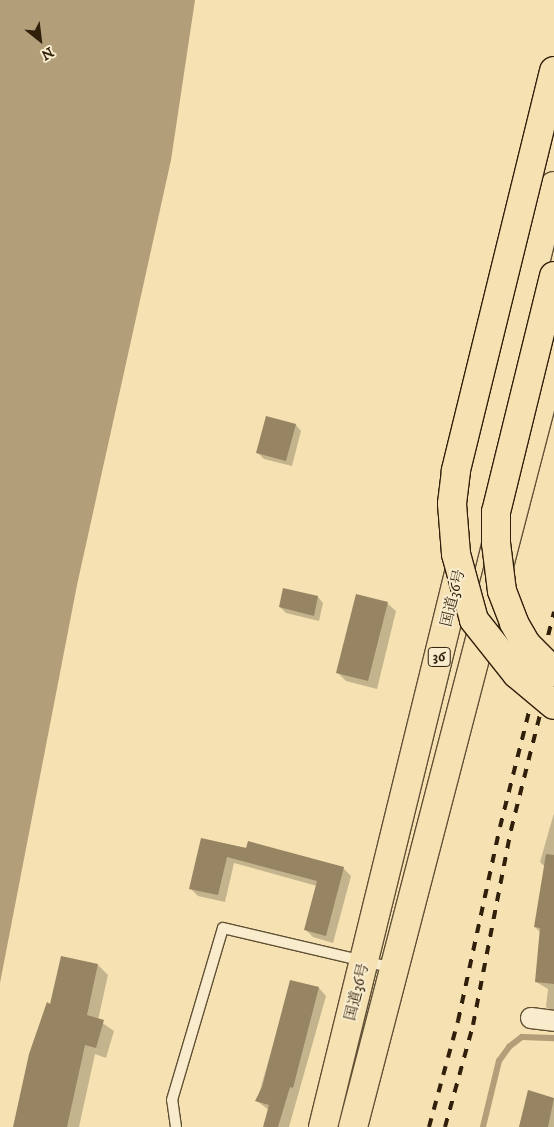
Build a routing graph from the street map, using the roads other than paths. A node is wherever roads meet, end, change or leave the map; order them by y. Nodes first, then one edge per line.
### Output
1 (554, 72) edge
2 (554, 186) edge
3 (554, 276) edge
4 (554, 355) edge
5 (554, 672) edge
6 (554, 705) edge
7 (364, 962) junction
8 (394, 969) junction
9 (531, 1018) dead end
10 (554, 1020) edge
11 (176, 1127) edge
12 (323, 1127) edge
13 (353, 1127) edge

1 - 6 highway, bridge
2 - 7 highway, 国道36号 / 36
3 - 5 highway, bridge
4 - 8 highway, 国道36号 / 36
7 - 8 lane
7 - 11 lane
7 - 12 highway, 国道36号 / 36
8 - 13 highway, 国道36号 / 36
9 - 10 street

